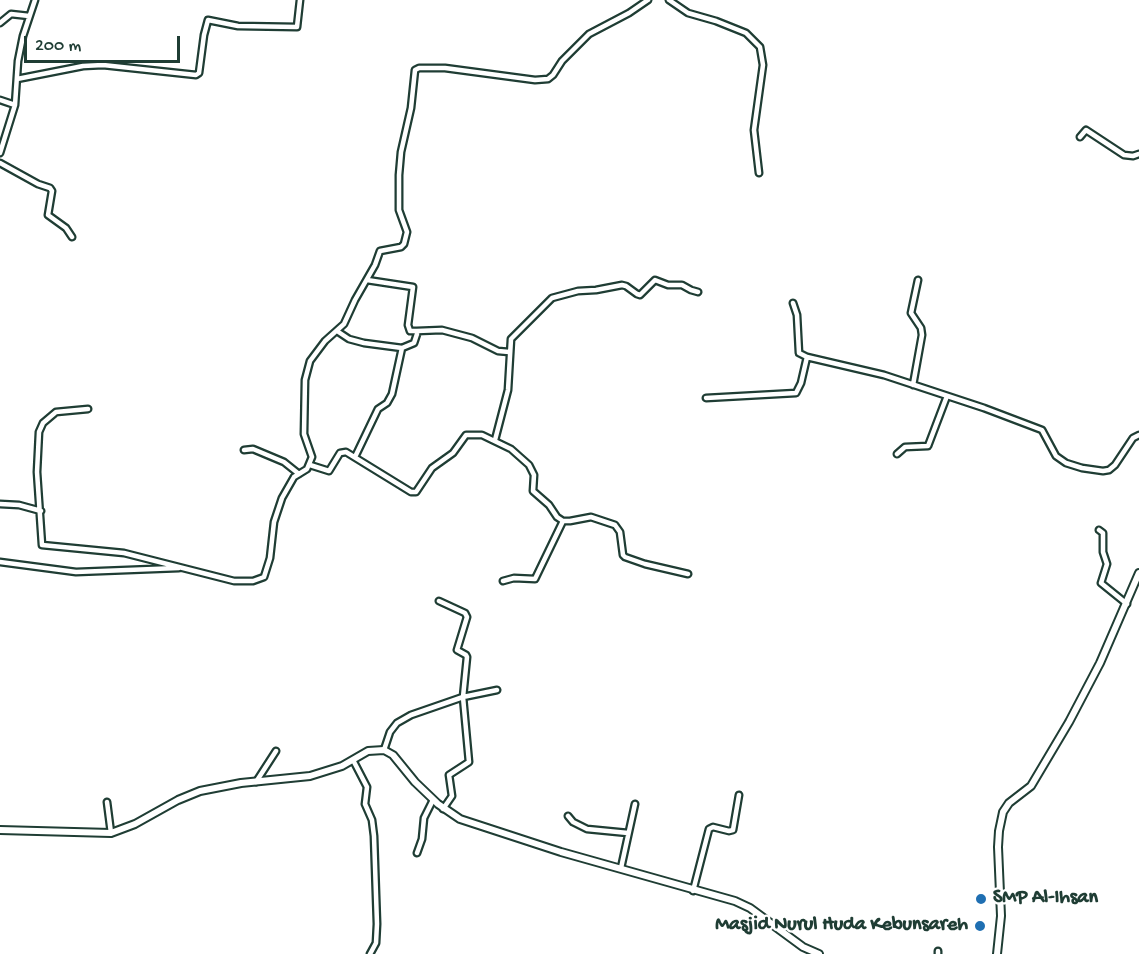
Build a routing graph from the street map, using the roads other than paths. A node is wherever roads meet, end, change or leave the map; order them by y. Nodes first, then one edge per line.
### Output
1 (36, 0) edge
2 (300, 0) edge
3 (648, 0) edge
4 (669, 0) edge
5 (29, 16) junction
6 (0, 23) edge
7 (17, 79) junction
8 (0, 100) edge
9 (15, 105) junction
10 (1080, 137) dead end
11 (0, 153) edge
12 (1139, 154) edge
13 (0, 162) edge
14 (759, 173) dead end
15 (72, 237) dead end
16 (367, 280) junction
17 (918, 280) dead end
18 (699, 292) dead end
19 (793, 303) dead end
20 (338, 331) junction
21 (417, 331) junction
22 (402, 348) junction
23 (509, 352) junction
24 (807, 357) junction
25 (913, 385) junction
26 (947, 396) junction
27 (706, 398) dead end
28 (88, 409) dead end
29 (1139, 435) edge
30 (495, 440) junction
31 (244, 450) dead end
32 (897, 454) dead end
33 (355, 457) junction
34 (310, 465) junction
35 (299, 474) junction
36 (0, 504) edge
37 (41, 511) junction
38 (563, 521) junction
39 (1099, 530) dead end
40 (0, 562) edge
41 (185, 567) junction
42 (1139, 573) edge
43 (688, 574) dead end
44 (503, 581) dead end
45 (439, 601) dead end
46 (1127, 603) junction
47 (497, 690) dead end
48 (463, 697) junction
49 (384, 750) junction
50 (276, 751) dead end
51 (353, 760) junction
52 (256, 782) junction
53 (739, 795) dead end
54 (433, 800) junction
55 (108, 802) dead end
56 (635, 804) dead end
57 (443, 809) junction
58 (568, 816) dead end
59 (0, 830) edge
60 (111, 833) junction
61 (628, 833) junction
62 (417, 853) dead end
63 (621, 868) junction
64 (693, 891) junction
65 (370, 954) edge
66 (819, 954) edge
67 (997, 954) edge

1 - 5 street
2 - 7 street
3 - 16 street
4 - 14 street
5 - 6 street
5 - 7 street
7 - 9 street
8 - 9 street
9 - 11 street
10 - 12 street
13 - 15 street
16 - 20 street
16 - 21 street
17 - 25 street
18 - 23 street
19 - 24 street
20 - 22 street
20 - 34 street
21 - 22 street
21 - 23 street
22 - 33 street
23 - 30 street
24 - 25 street
24 - 27 street
25 - 26 street
26 - 29 street
26 - 32 street
28 - 37 street
30 - 33 street
30 - 38 street
31 - 35 street
33 - 34 street
34 - 35 street
35 - 41 street
36 - 37 street
37 - 41 street
38 - 43 street
38 - 44 street
39 - 46 street
40 - 41 street
42 - 46 street
45 - 48 street
46 - 67 street
47 - 48 street
48 - 49 street
48 - 57 street
49 - 51 street
49 - 54 street
50 - 52 street
51 - 52 street
51 - 65 street
52 - 60 street
53 - 64 street
54 - 57 street
54 - 62 street
55 - 60 street
56 - 61 street
57 - 63 street
58 - 61 street
59 - 60 street
61 - 63 street
63 - 64 street
64 - 66 street

